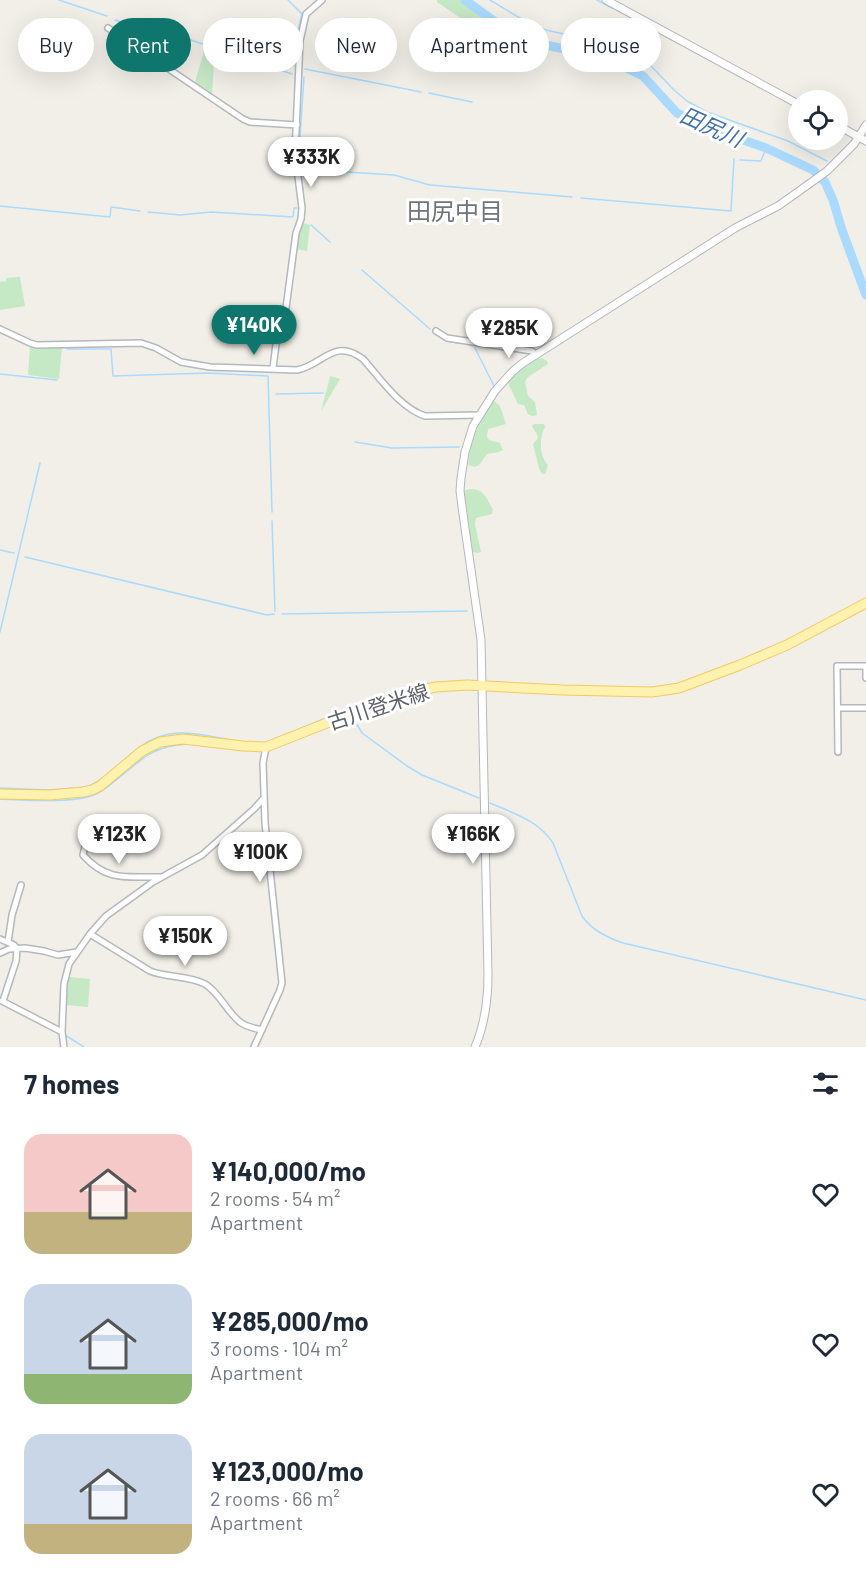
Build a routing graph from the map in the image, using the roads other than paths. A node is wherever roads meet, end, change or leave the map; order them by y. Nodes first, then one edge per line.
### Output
1 (322, 0) edge
2 (606, 0) edge
3 (173, 72) edge
4 (788, 99) edge
5 (297, 125) junction
6 (866, 125) edge
7 (848, 131) edge
8 (858, 137) junction
9 (866, 141) edge
10 (0, 329) edge
11 (436, 331) dead end
12 (536, 355) junction
13 (273, 368) junction
14 (480, 415) junction
15 (866, 603) edge
16 (866, 666) edge
17 (866, 678) edge
18 (482, 685) junction
19 (838, 708) junction
20 (866, 708) edge
21 (266, 747) junction
22 (838, 752) dead end
23 (0, 794) edge
24 (264, 798) junction
25 (88, 834) dead end
26 (162, 877) junction
27 (21, 885) dead end
28 (90, 934) junction
29 (0, 939) edge
30 (8, 942) junction
31 (17, 949) junction
32 (77, 952) junction
33 (0, 953) edge
34 (2, 1001) edge
35 (262, 1030) junction
36 (62, 1034) junction
37 (64, 1047) edge
38 (255, 1047) edge
39 (475, 1047) edge

1 - 5 street
2 - 4 street
3 - 5 street
5 - 13 street
6 - 8 street
7 - 8 street
8 - 9 street
8 - 12 street
10 - 13 street
11 - 12 street
12 - 14 street
13 - 14 street
14 - 18 street
15 - 18 main road, 古川登米線
16 - 17 street
16 - 19 street
18 - 21 main road, 古川登米線
18 - 39 street
19 - 20 street
19 - 22 street
21 - 23 main road, 古川登米線
21 - 24 street
24 - 26 street
24 - 35 street
25 - 26 street
26 - 28 street
27 - 30 street
28 - 32 street
28 - 35 street
29 - 30 street
30 - 31 street
31 - 32 street
31 - 33 street
31 - 34 street
32 - 36 street
34 - 36 street
35 - 38 street
36 - 37 street

